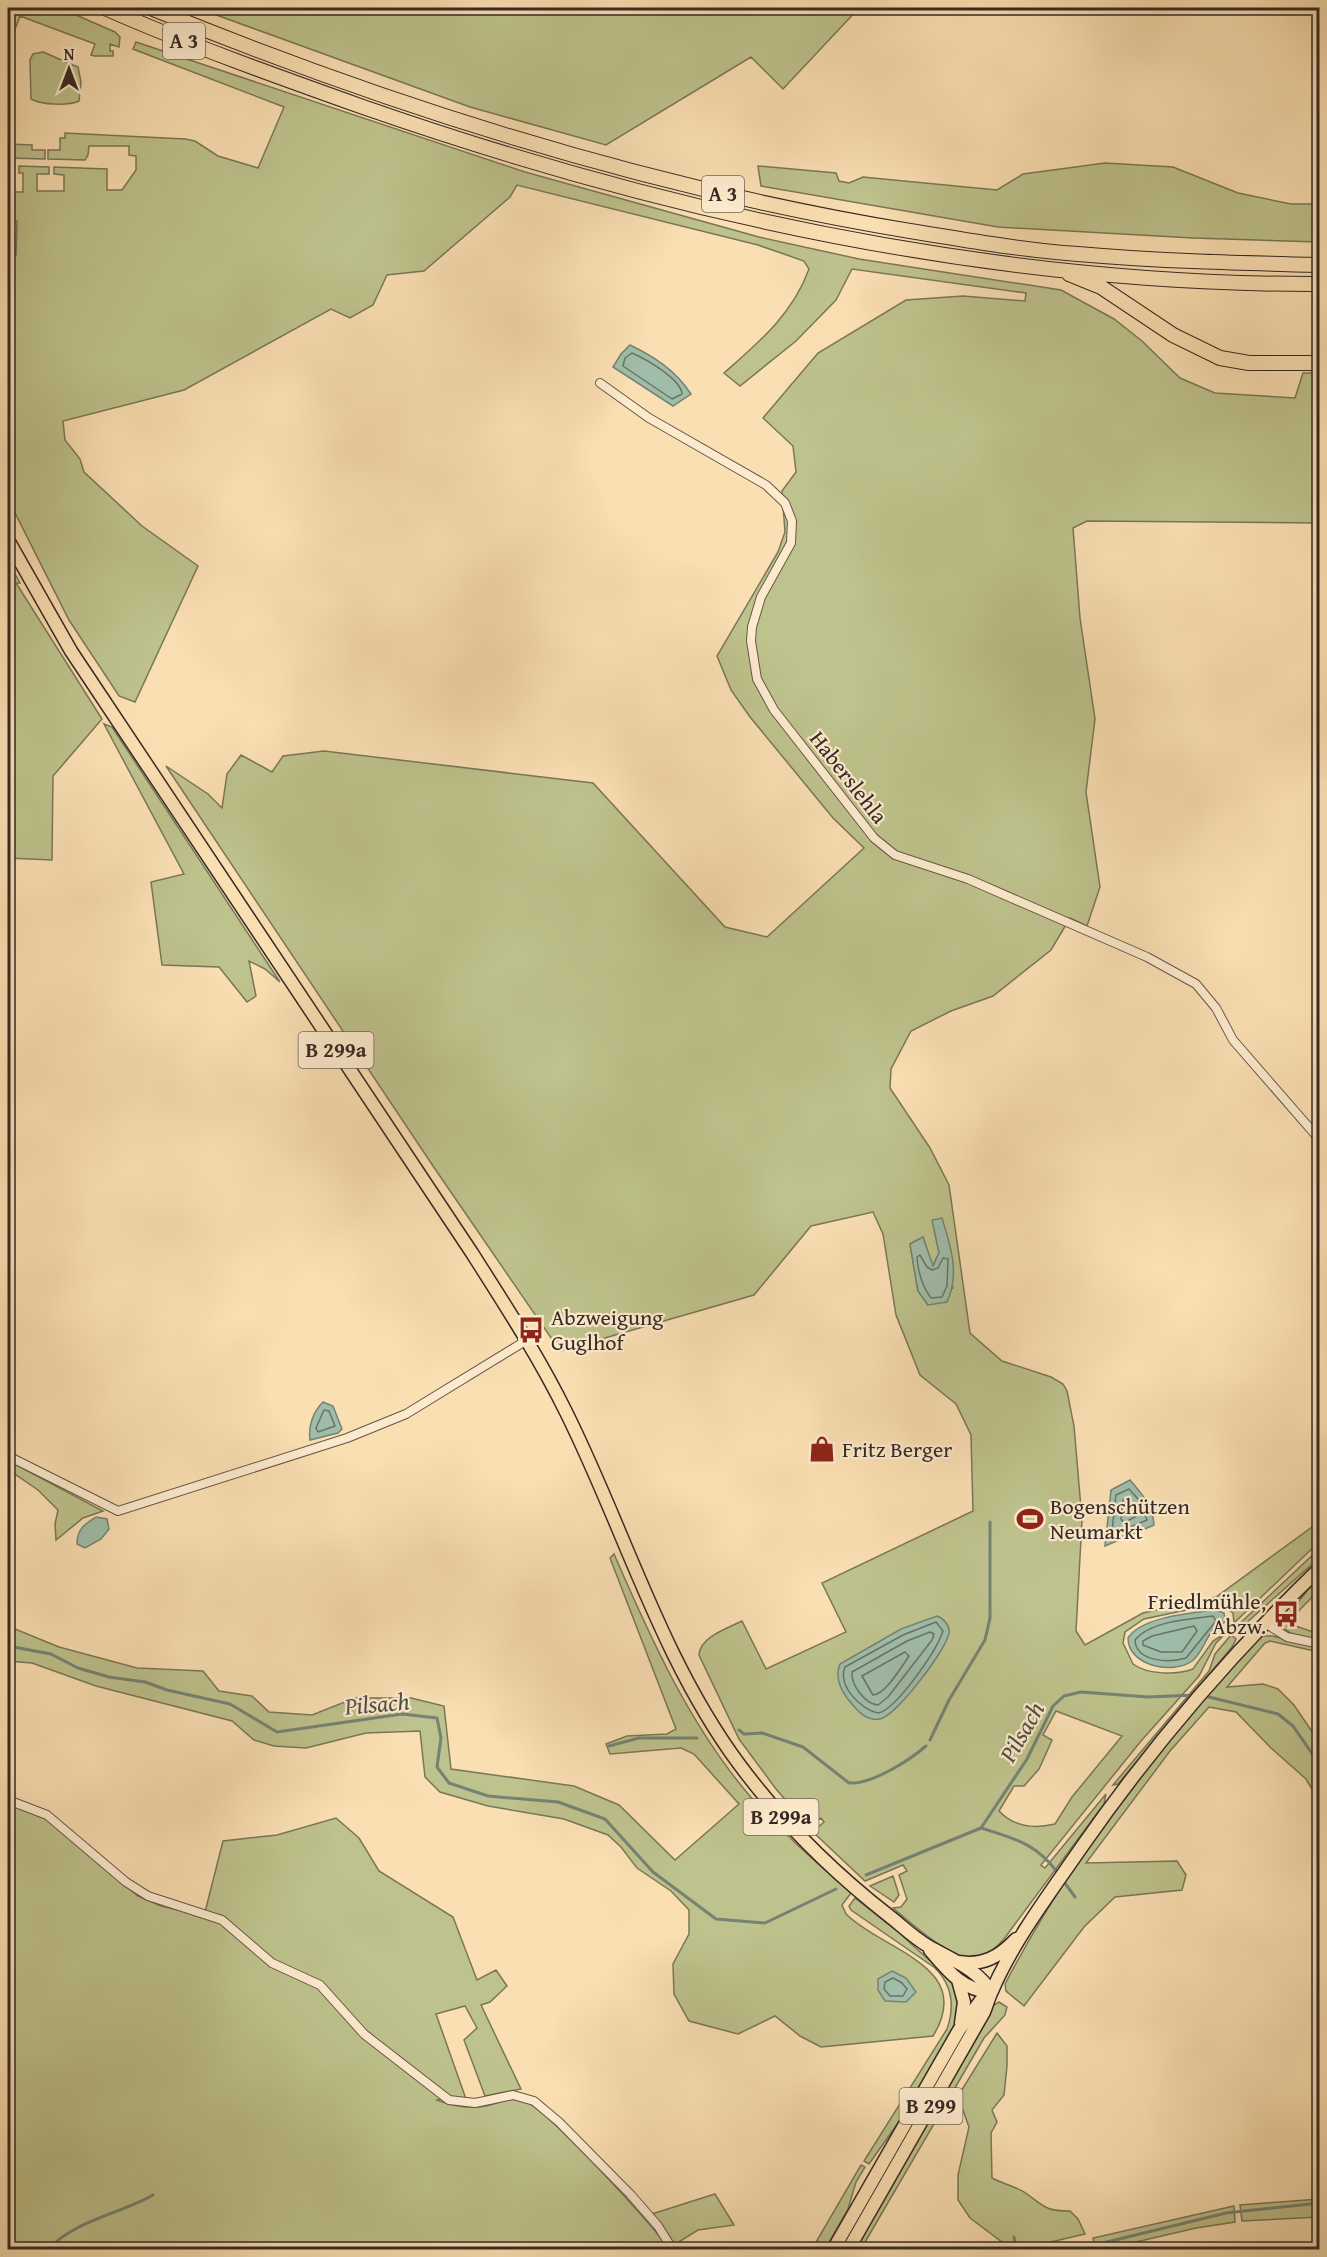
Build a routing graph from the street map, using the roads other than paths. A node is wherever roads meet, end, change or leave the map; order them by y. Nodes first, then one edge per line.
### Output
1 (105, 8) edge
2 (151, 8) edge
3 (1320, 265) edge
4 (1056, 269) junction
5 (1320, 284) edge
6 (1320, 363) edge
7 (600, 382) dead end
8 (8, 540) edge
9 (1320, 1140) edge
10 (527, 1340) junction
11 (8, 1456) edge
12 (1320, 1568) edge
13 (1265, 1623) junction
14 (1320, 1644) edge
15 (8, 1800) edge
16 (1029, 1925) junction
17 (926, 1945) junction
18 (958, 1962) junction
19 (958, 1980) junction
20 (991, 1992) junction
21 (959, 2030) junction
22 (673, 2249) edge
23 (833, 2250) edge
24 (849, 2250) edge

1 - 4 highway, A 3
2 - 3 highway, A 3
4 - 5 highway, A 3
4 - 6 highway
7 - 9 street, Haberslehla
8 - 10 main road, B 299a
10 - 11 street
10 - 17 main road, B 299a
12 - 13 main road, B 299
13 - 14 street
13 - 16 main road, B 299
15 - 22 street
16 - 18 main road
16 - 20 main road, B 299
17 - 18 main road, B 299a
17 - 19 main road, B 299a
18 - 20 main road, B 299a
19 - 20 main road, B 299a
19 - 21 main road
20 - 21 main road, B 299
20 - 24 main road, B 299
21 - 23 main road, B 299

